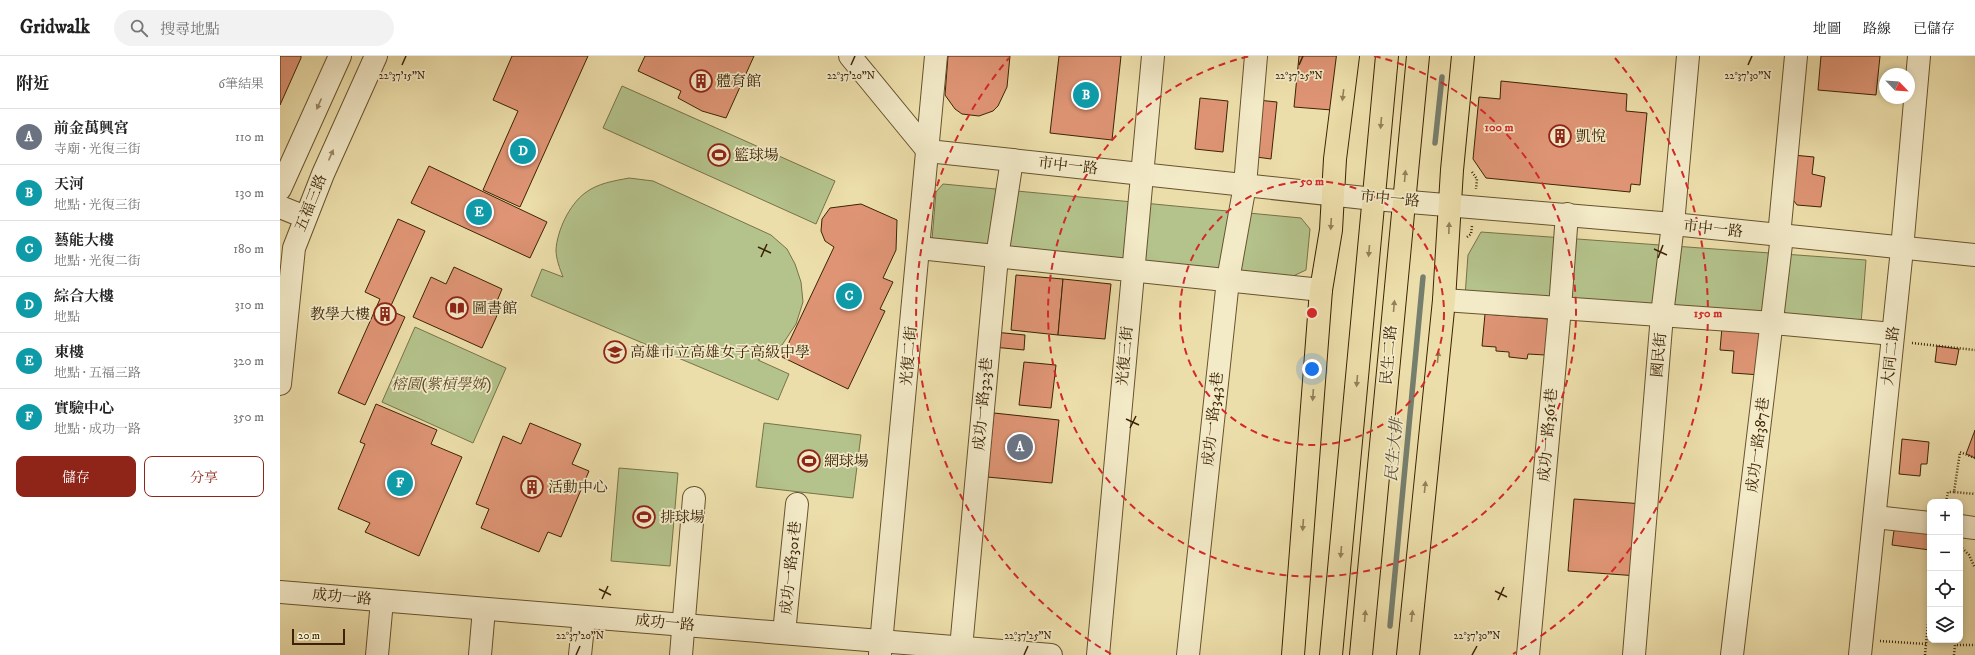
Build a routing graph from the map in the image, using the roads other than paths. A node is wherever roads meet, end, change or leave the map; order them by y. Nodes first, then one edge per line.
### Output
1 (376, 56) edge
2 (850, 56) edge
3 (936, 56) edge
4 (1153, 56) edge
5 (1256, 56) edge
6 (1348, 56) edge
7 (1387, 56) edge
8 (1418, 56) edge
9 (1460, 56) edge
10 (1688, 56) edge
11 (1796, 56) edge
12 (1919, 56) edge
13 (333, 62) edge
14 (928, 151) junction
15 (1012, 160) junction
16 (1142, 174) junction
17 (1245, 185) junction
18 (280, 189) edge
19 (1332, 194) junction
20 (1374, 199) junction
21 (1403, 200) junction
22 (1450, 205) junction
23 (280, 207) edge
24 (1567, 214) junction
25 (305, 217) junction
26 (1673, 224) junction
27 (1781, 236) junction
28 (287, 246) edge
29 (919, 248) junction
30 (1902, 249) junction
31 (1975, 255) edge
32 (997, 257) junction
33 (1133, 270) junction
34 (1228, 280) junction
35 (1321, 290) junction
36 (1444, 300) junction
37 (1560, 308) junction
38 (1662, 315) junction
39 (1773, 323) junction
40 (1893, 338) junction
41 (280, 384) edge
42 (694, 498) dead end
43 (797, 504) dead end
44 (1875, 518) junction
45 (1927, 523) edge
46 (1963, 526) edge
47 (1975, 528) edge
48 (280, 592) edge
49 (382, 600) junction
50 (484, 609) junction
51 (584, 617) junction
52 (685, 625) junction
53 (784, 633) junction
54 (1861, 647) edge
55 (881, 648) edge
56 (951, 650) edge
57 (1003, 653) edge
58 (377, 655) edge
59 (480, 655) edge
60 (580, 655) edge
61 (681, 655) edge
62 (1051, 655) edge
63 (1098, 655) edge
64 (1188, 655) edge
65 (1293, 655) edge
66 (1331, 655) edge
67 (1361, 655) edge
68 (1408, 655) edge
69 (1528, 655) edge
70 (1634, 655) edge
71 (1732, 655) edge

25 -> 1 street, 五福三路
2 - 14 street
3 - 14 street, 光復二街
4 - 16 street, 光復三街
5 - 17 street, 成功一路343巷
6 -> 19 main road
7 -> 20 main road, 民生二路
21 -> 8 main road, 民生二路
9 - 22 main road
10 - 26 street, 國民街
11 - 27 street, 成功一路387巷
12 - 30 street, 大同二路
13 -> 18 street
14 - 15 street, 市中一路
14 - 29 street, 光復二街
15 - 16 street, 市中一路
15 - 32 street, 成功一路323巷
16 - 17 street, 市中一路
16 - 33 street, 光復三街
17 - 19 street, 市中一路
17 - 34 street, 成功一路343巷
19 - 20 street, 市中一路
19 -> 35 main road
20 - 21 street, 市中一路
20 -> 66 main road, 民生二路
21 - 22 street, 市中一路
67 -> 21 main road, 民生二路
22 - 24 street, 市中一路
36 -> 22 main road
23 - 25 street
24 - 26 street, 市中一路
24 - 37 street, 成功一路361巷
25 - 28 street, 五福三路
26 - 27 street, 市中一路
26 - 38 street, 國民街
27 - 30 street, 市中一路
27 - 39 street, 成功一路387巷
28 - 41 street, 五福三路
29 - 32 street
29 - 55 street, 光復二街
30 - 31 street, 市中一路
30 - 40 street, 大同二路
32 - 33 street
32 - 56 street, 成功一路323巷
33 - 34 street
33 - 63 street, 光復三街
34 - 35 street
34 - 64 street, 成功一路343巷
35 -> 65 main road
36 - 37 street
68 -> 36 main road
37 - 38 street
37 - 69 street, 成功一路361巷
38 - 39 street
38 - 70 street, 國民街
39 - 40 street
39 - 71 street, 成功一路387巷
40 - 44 street, 大同二路
42 - 52 street
43 - 53 street, 成功一路301巷
44 - 45 street
44 - 54 street, 大同二路
46 - 47 street
48 - 49 street, 成功一路
49 - 50 street, 成功一路
49 - 58 street
50 - 51 street, 成功一路
50 - 59 street
51 - 52 street, 成功一路
51 - 60 street
52 - 53 street, 成功一路
52 - 61 street
53 - 55 street, 成功一路
55 - 56 street, 成功一路
56 - 57 street, 成功一路
57 - 62 street, 成功一路

